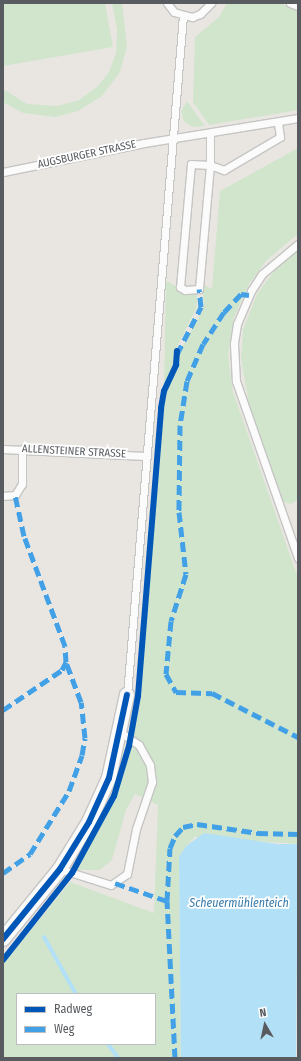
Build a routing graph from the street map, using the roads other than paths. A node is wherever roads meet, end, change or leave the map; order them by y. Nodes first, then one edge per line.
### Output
1 (167, 3) edge
2 (211, 3) edge
3 (290, 3) edge
4 (298, 6) edge
5 (183, 16) junction
6 (298, 118) edge
7 (278, 122) junction
8 (210, 133) junction
9 (172, 140) junction
10 (210, 165) junction
11 (3, 172) edge
12 (298, 244) edge
13 (3, 449) edge
14 (22, 449) junction
15 (145, 456) junction
16 (3, 496) edge
17 (298, 558) edge
18 (127, 695) joint
19 (120, 733) junction
20 (60, 869) junction
21 (3, 939) edge

1 - 5 lane
2 - 5 lane
3 - 4 lane
5 - 9 lane
6 - 7 lane, AUGSBURGER STRASSE
7 - 8 lane, AUGSBURGER STRASSE
7 - 10 lane
8 - 9 lane, AUGSBURGER STRASSE
8 - 10 lane
9 - 11 lane, AUGSBURGER STRASSE
9 - 15 lane
10 - 10 lane
12 - 17 lane
13 - 14 lane, ALLENSTEINER STRASSE
14 - 15 lane, ALLENSTEINER STRASSE
14 - 16 lane
15 - 18 lane
18 - 19 street
19 - 20 street
19 - 20 lane
20 - 21 street

